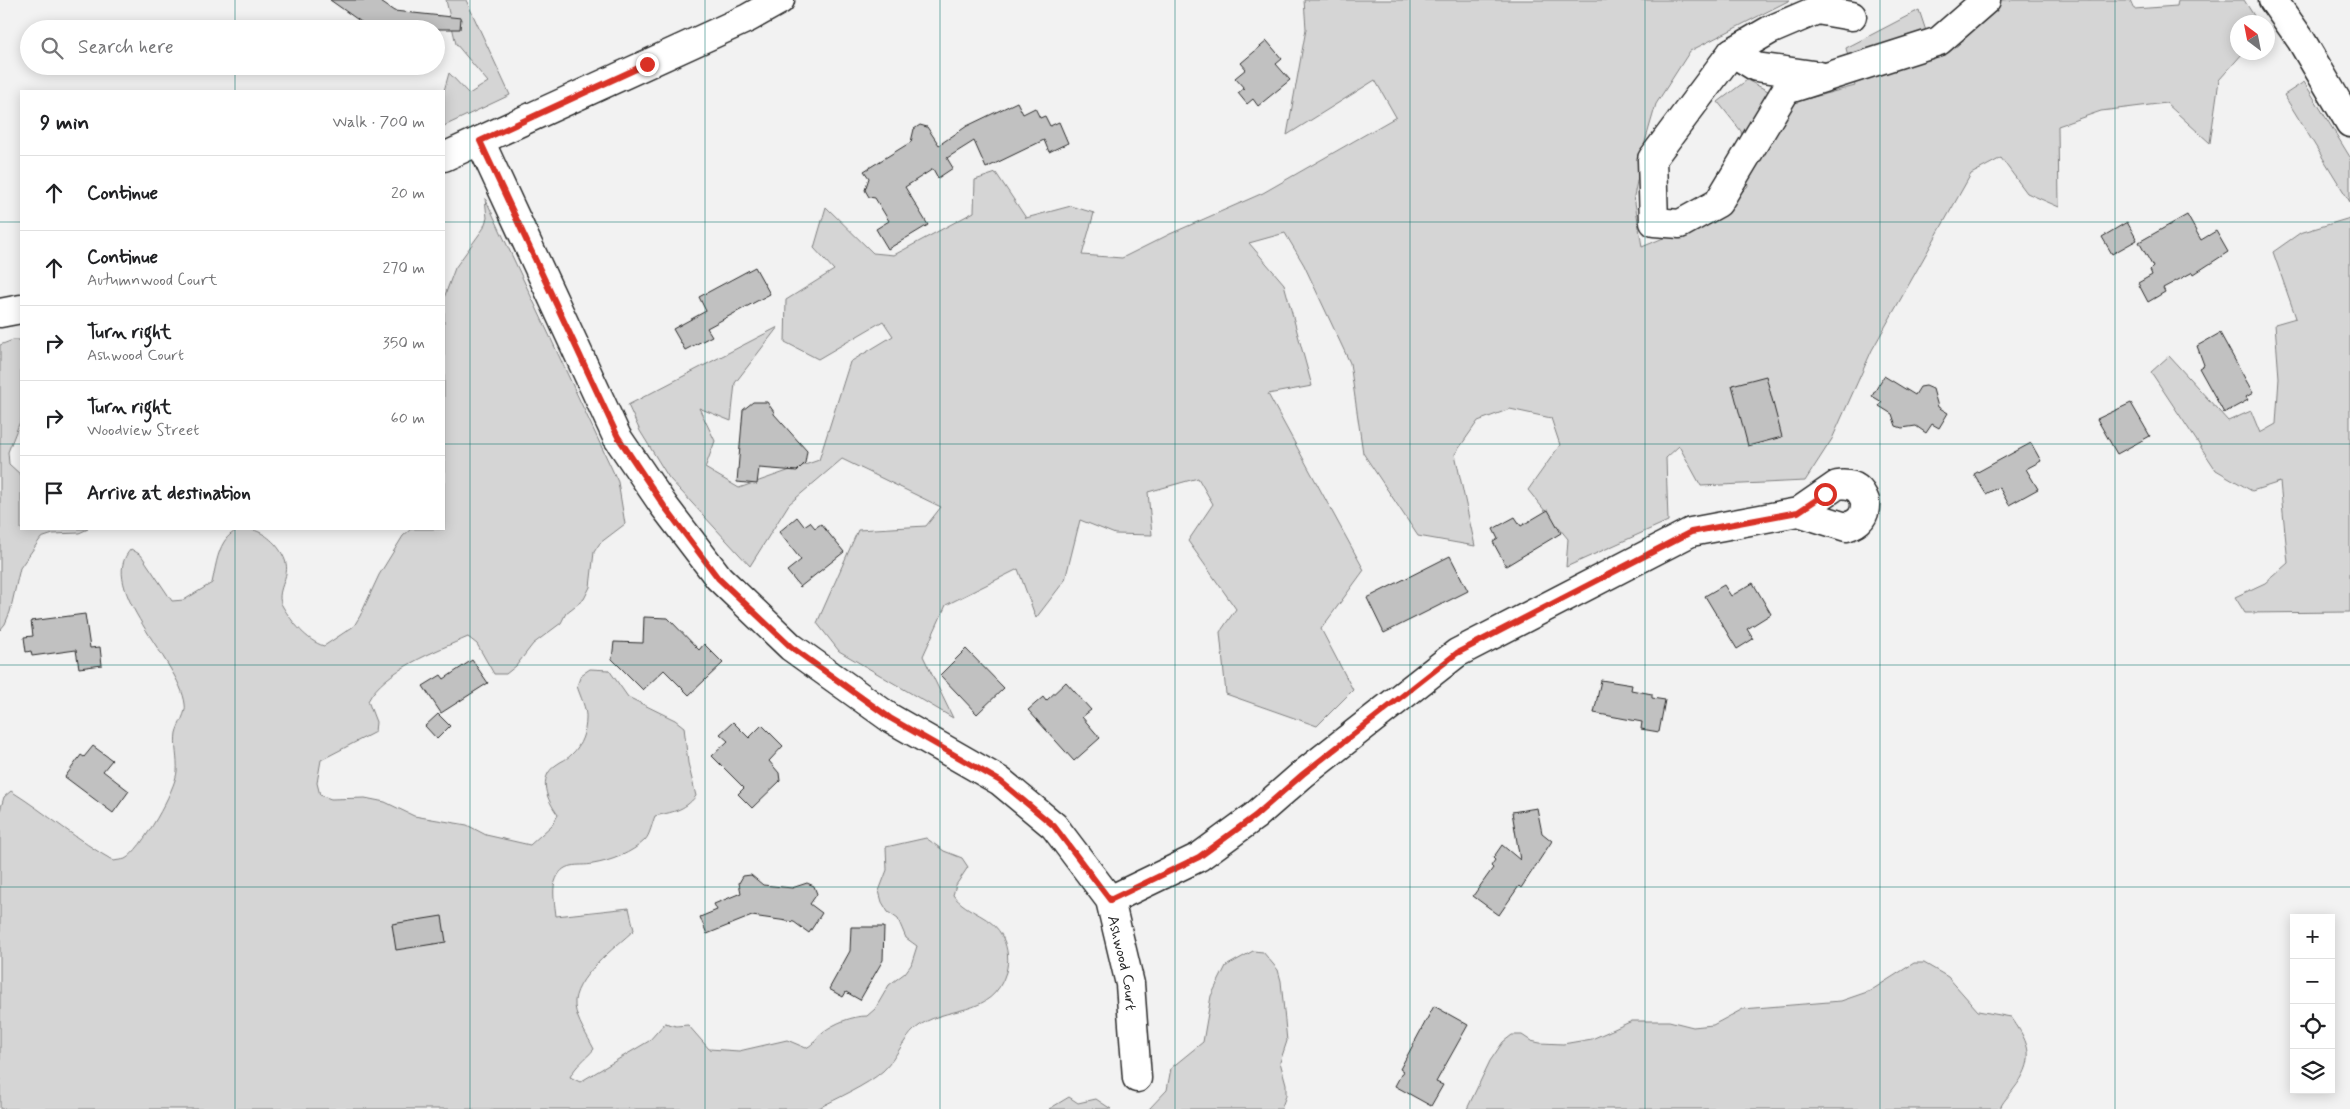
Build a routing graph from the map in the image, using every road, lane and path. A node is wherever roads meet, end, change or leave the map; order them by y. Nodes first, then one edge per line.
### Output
1 (780, 0) edge
2 (1986, 0) edge
3 (2272, 0) edge
4 (1852, 16) dead end
5 (1732, 52) junction
6 (1826, 77) junction
7 (2350, 123) edge
8 (480, 141) junction
9 (445, 157) edge
10 (20, 309) edge
11 (0, 314) edge
12 (1798, 512) dead end
13 (1110, 900) junction
14 (1137, 1078) dead end

1 - 8 street
2 - 6 street
3 - 7 street
4 - 5 street
5 - 6 street
5 - 6 street
8 - 9 street
8 - 13 street, Ashwood Court
10 - 11 street
12 - 13 street
13 - 14 street, Ashwood Court

